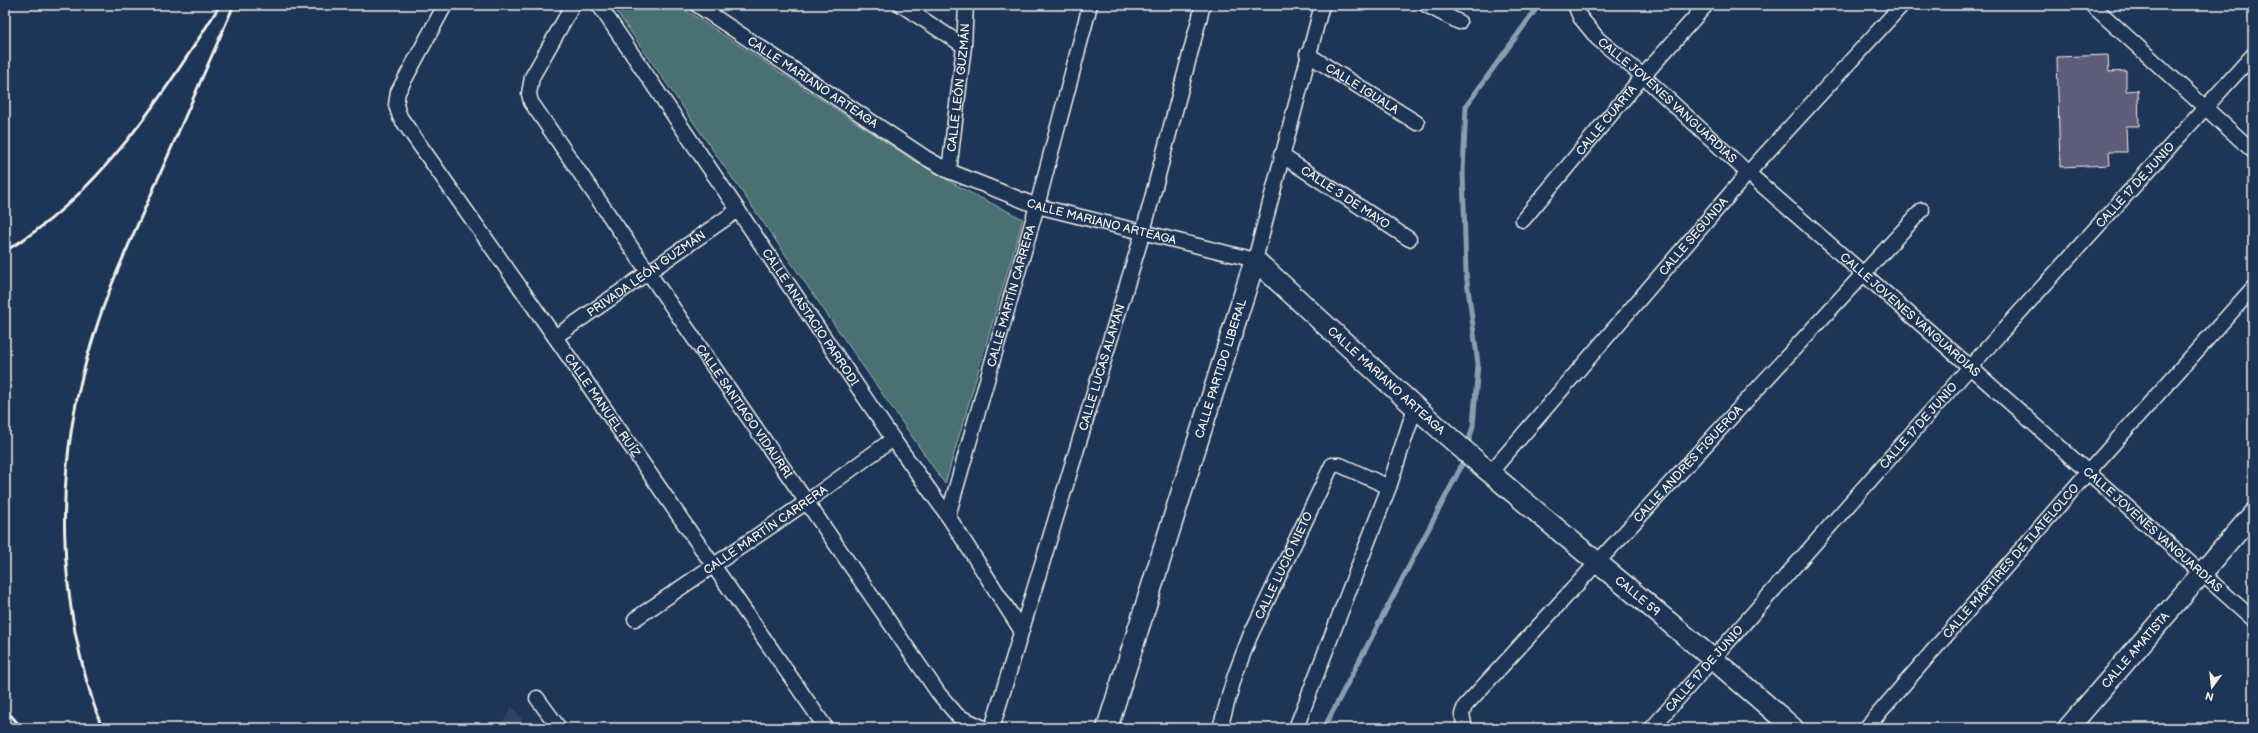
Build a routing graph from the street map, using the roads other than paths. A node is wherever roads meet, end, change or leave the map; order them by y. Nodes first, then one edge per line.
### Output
1 (445, 5) edge
2 (573, 5) edge
3 (599, 5) edge
4 (697, 5) edge
5 (901, 5) edge
6 (966, 5) edge
7 (1090, 5) edge
8 (1203, 5) edge
9 (1322, 5) edge
10 (1426, 5) edge
11 (1575, 5) edge
12 (1706, 5) edge
13 (1902, 5) edge
14 (2097, 6) edge
15 (1459, 22) dead end
16 (964, 46) junction
17 (1308, 54) junction
18 (2253, 55) edge
19 (1643, 76) junction
20 (2206, 109) junction
21 (1417, 123) dead end
22 (2253, 151) edge
23 (1281, 155) junction
24 (949, 171) junction
25 (1748, 173) junction
26 (1037, 206) junction
27 (738, 210) junction
28 (1922, 210) dead end
29 (1523, 220) dead end
30 (1143, 232) junction
31 (1409, 239) dead end
32 (1255, 260) junction
33 (647, 273) junction
34 (1864, 273) junction
35 (2253, 288) edge
36 (555, 337) junction
37 (1970, 367) junction
38 (1415, 407) junction
39 (893, 439) junction
40 (1485, 469) junction
41 (2089, 471) junction
42 (1390, 487) junction
43 (805, 503) junction
44 (2253, 514) edge
45 (948, 516) junction
46 (1598, 562) junction
47 (714, 564) junction
48 (2201, 572) junction
49 (635, 619) dead end
50 (2253, 619) edge
51 (1021, 630) junction
52 (1714, 658) junction
53 (537, 698) dead end
54 (1464, 725) edge
55 (559, 728) edge
56 (826, 728) edge
57 (984, 728) edge
58 (992, 728) edge
59 (1107, 728) edge
60 (1220, 728) edge
61 (1296, 728) edge
62 (1652, 728) edge
63 (1793, 728) edge
64 (1866, 728) edge
65 (2068, 728) edge

1 - 36 street, CALLE MANUEL RUÍZ
2 - 33 street, CALLE SANTIAGO VIDAURRI
3 - 27 street, CALLE ANASTACIO PARRODI
4 - 24 street, CALLE MARIANO ARTEAGA
5 - 16 street
6 - 16 street, CALLE LEÓN GUZMÁN
7 - 26 street, CALLE MARTÍN CARRERA
8 - 30 street, CALLE LUCAS ALAMÁN
9 - 17 street, CALLE PARTIDO LIBERAL
10 - 15 street
11 - 19 street, CALLE JOVENES VANGUARDIAS
12 - 19 street, CALLE CUARTA
13 - 25 street, CALLE SEGUNDA
14 - 20 street
16 - 24 street, CALLE LEÓN GUZMÁN
17 - 21 street, CALLE IGUALA
17 - 23 street, CALLE PARTIDO LIBERAL
18 - 20 street, CALLE 17 DE JUNIO
19 - 25 street, CALLE JOVENES VANGUARDIAS
19 - 29 street, CALLE CUARTA
20 - 22 street
20 - 37 street, CALLE 17 DE JUNIO
23 - 31 street, CALLE 3 DE MAYO
23 - 32 street, CALLE PARTIDO LIBERAL
24 - 26 street, CALLE MARIANO ARTEAGA
25 - 34 street, CALLE JOVENES VANGUARDIAS
25 - 40 street, CALLE SEGUNDA
26 - 30 street, CALLE MARIANO ARTEAGA
26 - 45 street, CALLE MARTÍN CARRERA
27 - 33 street, PRIVADA LEÓN GUZMÁN
27 - 39 street, CALLE ANASTACIO PARRODI
28 - 34 street, CALLE ANDRÉS FIGUEROA
30 - 32 street, CALLE MARIANO ARTEAGA
30 - 51 street, CALLE LUCAS ALAMÁN
32 - 38 street, CALLE MARIANO ARTEAGA
32 - 59 street, CALLE PARTIDO LIBERAL
33 - 36 street, PRIVADA LEÓN GUZMÁN
33 - 43 street, CALLE SANTIAGO VIDAURRI
34 - 37 street, CALLE JOVENES VANGUARDIAS
34 - 46 street, CALLE ANDRÉS FIGUEROA
35 - 41 street, CALLE MÁRTIRES DE TLATELOLCO
36 - 47 street, CALLE MANUEL RUÍZ
37 - 41 street, CALLE JOVENES VANGUARDIAS
37 - 52 street, CALLE 17 DE JUNIO
38 - 40 street, CALLE MARIANO ARTEAGA
38 - 42 street
39 - 43 street, CALLE MARTÍN CARRERA
39 - 45 street, CALLE ANASTACIO PARRODI
40 - 46 street, CALLE 59
41 - 48 street, CALLE JOVENES VANGUARDIAS
41 - 64 street, CALLE MÁRTIRES DE TLATELOLCO
42 - 60 street, CALLE LUCIO NIETO
42 - 61 street
43 - 47 street, CALLE MARTÍN CARRERA
43 - 57 street, CALLE SANTIAGO VIDAURRI
44 - 48 street, CALLE AMATISTA
45 - 51 street, CALLE ANASTACIO PARRODI
46 - 52 street, CALLE 59
46 - 54 street, CALLE ANDRÉS FIGUEROA
47 - 49 street, CALLE MARTÍN CARRERA
47 - 56 street, CALLE MANUEL RUÍZ
48 - 50 street, CALLE JOVENES VANGUARDIAS
48 - 65 street, CALLE AMATISTA
51 - 58 street, CALLE LUCAS ALAMÁN
52 - 62 street, CALLE 17 DE JUNIO
52 - 63 street, CALLE 59
53 - 55 street

